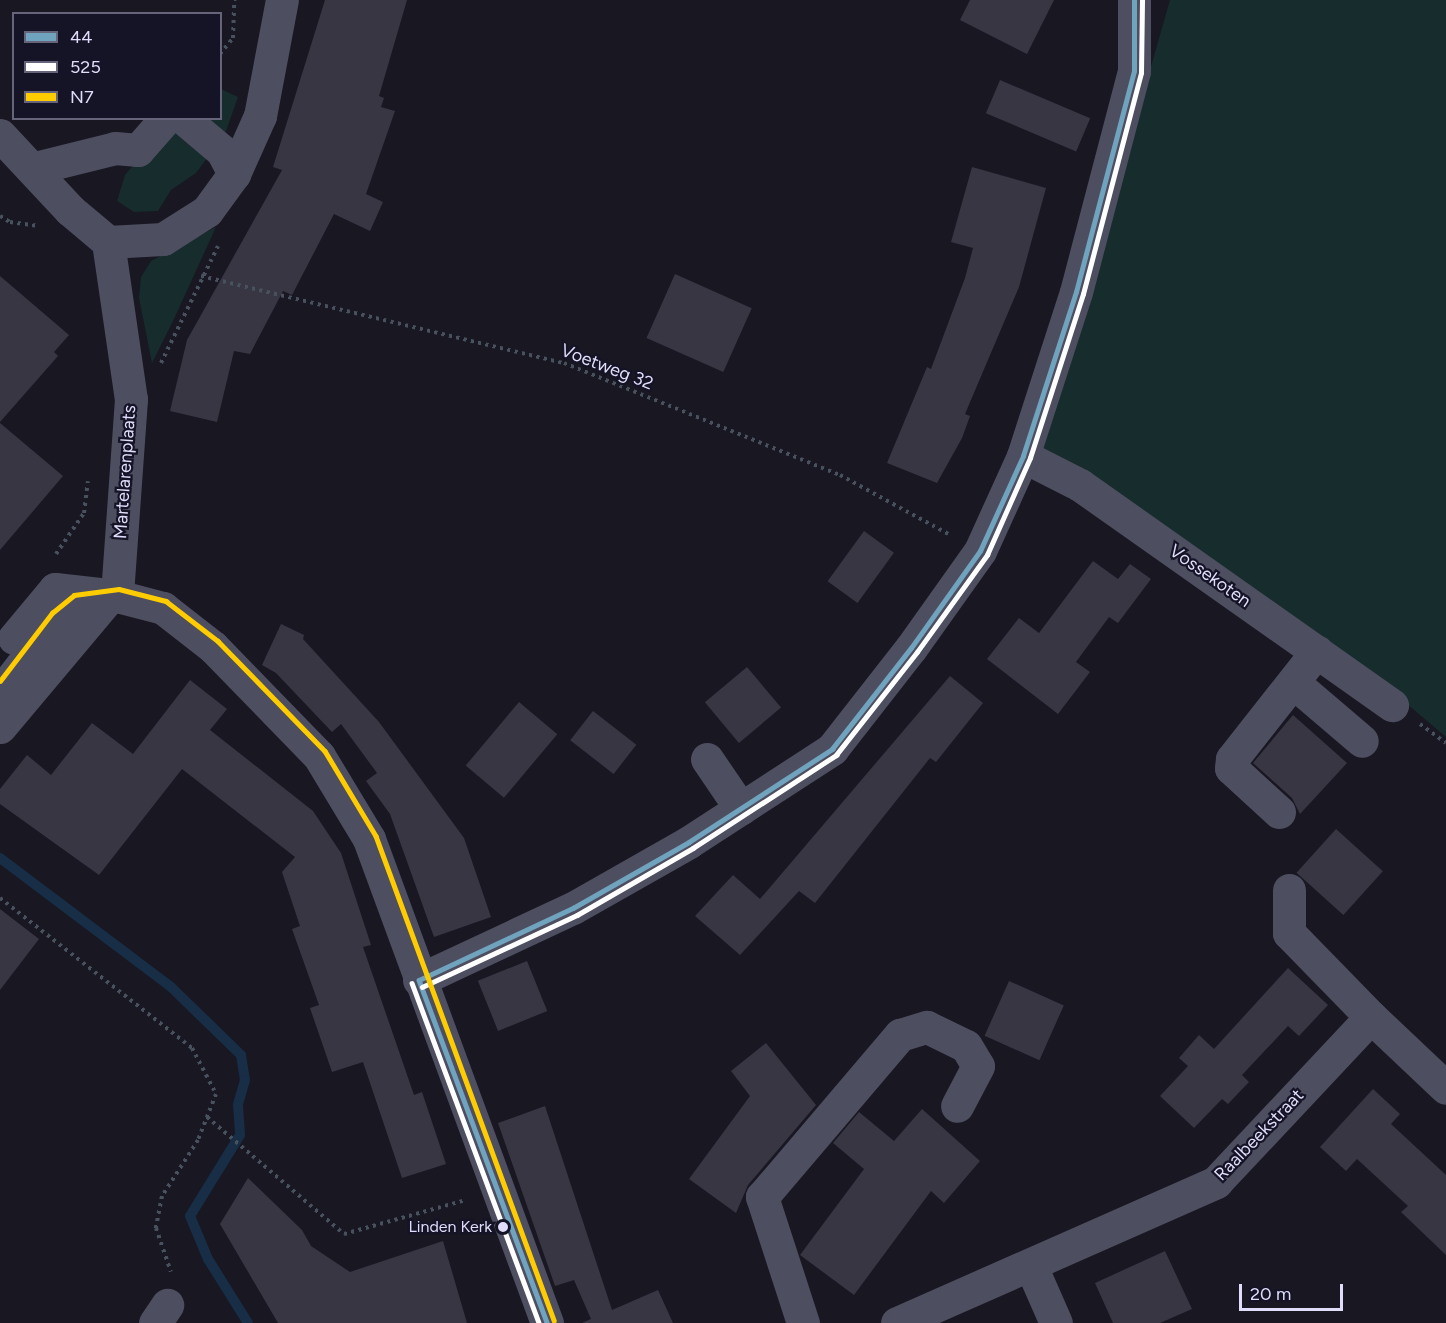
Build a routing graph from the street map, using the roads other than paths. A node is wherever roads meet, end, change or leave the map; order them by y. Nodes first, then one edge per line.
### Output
1 (282, 0) edge
2 (1134, 0) edge
3 (164, 120) edge
4 (185, 120) edge
5 (0, 135) edge
6 (35, 168) junction
7 (234, 174) junction
8 (108, 242) junction
9 (1023, 456) junction
10 (116, 587) junction
11 (1317, 651) junction
12 (0, 657) edge
13 (1294, 683) junction
14 (0, 693) edge
15 (1392, 705) dead end
16 (0, 727) edge
17 (1362, 741) dead end
18 (707, 759) dead end
19 (741, 809) junction
20 (1279, 812) dead end
21 (1289, 890) dead end
22 (419, 980) junction
23 (1371, 1017) junction
24 (1446, 1088) edge
25 (957, 1106) dead end
26 (1031, 1266) junction
27 (547, 1323) edge
28 (803, 1323) edge
29 (897, 1323) edge
30 (1056, 1323) edge

1 - 7 street
2 - 9 street
3 - 6 street
4 - 7 street
5 - 6 street
6 - 8 street
7 - 8 street
8 - 10 street, Martelarenplaats
9 - 11 street, Vossekoten
9 - 19 street
10 - 12 street
10 - 14 street
10 - 16 street
10 - 22 street
11 - 13 street
11 - 15 street, Vossekoten
13 - 17 street
13 - 20 street
18 - 19 street
19 - 22 street
21 - 23 street
22 - 27 street
23 - 24 street
23 - 26 street, Raalbeekstraat
25 - 28 street
26 - 29 street, Raalbeekstraat
26 - 30 street

